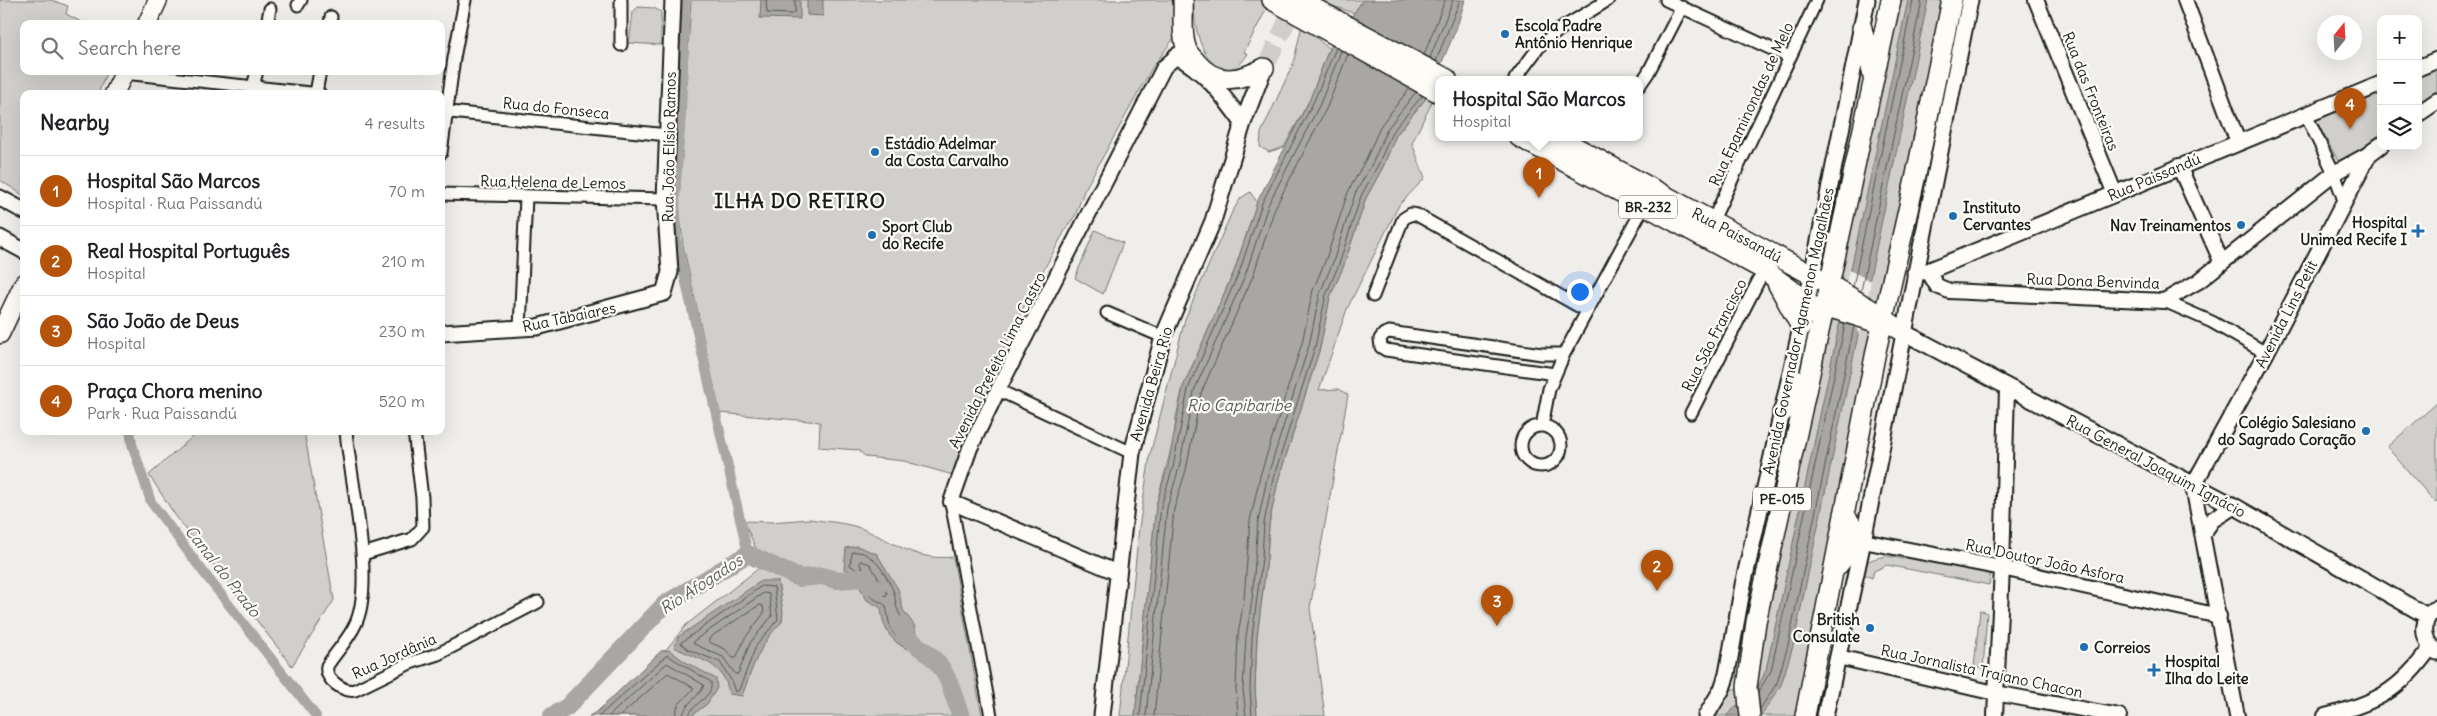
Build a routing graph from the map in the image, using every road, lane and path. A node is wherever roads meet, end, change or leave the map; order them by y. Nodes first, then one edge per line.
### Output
1 (158, 0) edge
2 (465, 0) edge
3 (622, 0) edge
4 (673, 0) edge
5 (1183, 0) edge
6 (1272, 0) edge
7 (1299, 0) edge
8 (1608, 0) edge
9 (1666, 0) edge
10 (1817, 0) edge
11 (1867, 0) edge
12 (1891, 0) edge
13 (1952, 0) edge
14 (1962, 0) edge
15 (1970, 0) edge
16 (2036, 0) edge
17 (2185, 0) edge
18 (1682, 7) junction
19 (270, 9) dead end
20 (149, 20) edge
21 (268, 20) edge
22 (1321, 20) junction
23 (1862, 28) junction
24 (1946, 33) junction
25 (621, 45) dead end
26 (1181, 52) junction
27 (1789, 57) junction
28 (2437, 60) edge
29 (1266, 65) joint
30 (2422, 66) edge
31 (123, 75) edge
32 (150, 75) edge
33 (256, 75) edge
34 (319, 75) edge
35 (1517, 76) edge
36 (1874, 79) junction
37 (1643, 81) edge
38 (1435, 82) edge
39 (2377, 86) edge
40 (253, 87) junction
41 (116, 90) edge
42 (284, 90) edge
43 (317, 90) edge
44 (2437, 101) edge
45 (445, 111) edge
46 (2422, 111) edge
47 (2306, 115) junction
48 (1243, 122) junction
49 (667, 135) junction
50 (1526, 141) edge
51 (1564, 141) edge
52 (2238, 142) junction
53 (2377, 148) edge
54 (2369, 154) junction
55 (2179, 166) junction
56 (2334, 173) junction
57 (445, 194) edge
58 (2115, 194) junction
59 (526, 196) junction
60 (0, 198) edge
61 (665, 200) junction
62 (2344, 200) junction
63 (1644, 206) junction
64 (20, 208) edge
65 (1712, 222) junction
66 (0, 238) edge
67 (20, 249) edge
68 (2222, 263) junction
69 (1921, 272) junction
70 (1770, 274) junction
71 (1812, 275) junction
72 (1833, 288) junction
73 (20, 292) edge
74 (664, 293) joint
75 (1373, 296) dead end
76 (1807, 301) junction
77 (2164, 302) junction
78 (1587, 312) junction
79 (1107, 314) dead end
80 (1826, 315) junction
81 (1878, 318) junction
82 (520, 328) junction
83 (1801, 328) junction
84 (1903, 332) junction
85 (445, 333) edge
86 (0, 334) edge
87 (1163, 338) junction
88 (2266, 353) junction
89 (1564, 354) junction
90 (1814, 354) junction
91 (1555, 374) junction
92 (2007, 389) junction
93 (998, 390) junction
94 (1691, 413) dead end
95 (1782, 413) junction
96 (1542, 426) dead end
97 (347, 435) edge
98 (414, 435) edge
99 (1132, 453) junction
100 (2193, 486) junction
101 (951, 502) junction
102 (2234, 506) junction
103 (1844, 514) junction
104 (2204, 533) junction
105 (1863, 541) junction
106 (363, 554) junction
107 (2002, 568) junction
108 (1118, 573) junction
109 (1832, 573) junction
110 (538, 602) dead end
111 (2432, 612) edge
112 (2219, 616) junction
113 (2434, 650) edge
114 (1838, 657) junction
115 (1995, 693) junction
116 (2354, 713) edge
117 (991, 716) edge
118 (1102, 716) edge
119 (1706, 716) edge
120 (1750, 716) edge
121 (1805, 716) edge
122 (1825, 716) edge
123 (1995, 716) edge
124 (2119, 716) edge
125 (2237, 716) edge
126 (2325, 716) edge

1 - 20 main road
2 - 45 street
3 - 25 street
4 - 49 main road, Rua João Elísio Ramos
5 - 26 highway
6 - 22 highway
7 - 22 highway
8 - 35 street
9 - 18 street
10 - 27 street, Rua Epaminondas de Melo
11 - 23 main road, Avenida Governador Agamenon Magalhães
12 - 36 highway, Avenida Governador Agamenon Magalhães / PE-015
13 - 24 highway
14 - 24 highway
15 - 69 main road
16 - 58 street, Rua das Fronteiras
17 - 52 street
18 - 27 street
18 - 37 street
19 - 21 street
22 - 38 highway
23 - 36 highway
23 - 71 main road, Avenida Governador Agamenon Magalhães
24 - 81 highway
26 - 29 highway
26 - 48 main road
26 - 93 street, Avenida Prefeito Lima Castro
27 - 65 street, Rua Epaminondas de Melo
28 - 30 main road
29 - 48 main road, Avenida Beira Rio
31 - 41 main road
32 - 40 street
33 - 40 street
34 - 43 street
36 - 72 highway, Avenida Governador Agamenon Magalhães / PE-015
39 - 47 main road, Rua Paissandú
40 - 42 street
44 - 46 main road
45 - 49 street, Rua do Fonseca
47 - 52 main road, Rua Paissandú
47 - 56 street
48 - 87 main road, Avenida Beira Rio
49 - 61 main road, Rua João Elísio Ramos
50 - 63 highway, Rua Paissandú / BR-232
51 - 65 highway, Rua Paissandú / BR-232
52 - 55 main road, Rua Paissandú
53 - 54 main road, Avenida Lins Petit
54 - 56 street, Rua Dona Benvinda
54 - 62 main road, Avenida Lins Petit
55 - 58 main road, Rua Paissandú
55 - 68 street
56 - 62 street
56 - 68 street, Rua Dona Benvinda
57 - 59 street, Rua Helena de Lemos
58 - 69 main road, Rua Paissandú
59 - 61 street, Rua Helena de Lemos
59 - 82 street
60 - 64 main road
61 - 74 main road, Rua João Elísio Ramos
62 - 88 main road, Avenida Lins Petit
63 - 70 highway, Rua Paissandú / BR-232
63 - 78 street
65 - 71 highway, Rua Paissandú / BR-232
66 - 67 main road
68 - 77 street, Rua Dona Benvinda
69 - 77 street, Rua Dona Benvinda
69 - 84 main road
70 - 76 highway, BR-232
70 - 83 highway
70 - 94 street, Rua São Francisco
71 - 72 highway, BR-232
71 - 76 main road, Avenida Governador Agamenon Magalhães
72 - 80 highway, Avenida Governador Agamenon Magalhães / PE-015
72 - 81 highway, BR-232
73 - 86 main road
74 - 82 main road, Rua Tabaiares
75 - 78 street
76 - 80 highway, BR-232
76 - 83 main road, Avenida Governador Agamenon Magalhães
77 - 88 street
78 - 89 street
79 - 87 street
80 - 81 highway
80 - 90 highway, Avenida Governador Agamenon Magalhães / PE-015
81 - 84 highway, Rua General Joaquim Ignácio / BR-232
81 - 103 highway
82 - 85 main road, Rua Tabaiares
83 - 95 main road, Avenida Governador Agamenon Magalhães
84 - 92 main road, Rua General Joaquim Ignácio
84 - 105 main road
87 - 99 main road, Avenida Beira Rio
88 - 100 main road, Avenida Lins Petit
89 - 91 street
89 - 91 street
90 - 95 highway
90 - 120 highway, Avenida Governador Agamenon Magalhães / PE-015
91 - 96 street
92 - 100 main road, Rua General Joaquim Ignácio
92 - 107 street
93 - 99 street
93 - 101 street, Avenida Prefeito Lima Castro
95 - 119 main road, Avenida Governador Agamenon Magalhães
97 - 106 street
98 - 106 street
99 - 108 main road, Avenida Beira Rio
100 - 102 main road, Rua General Joaquim Ignácio
100 - 104 street
101 - 108 street
101 - 117 street, Avenida Prefeito Lima Castro
102 - 104 main road
102 - 111 main road, Rua General Joaquim Ignácio
103 - 105 highway
103 - 109 highway
104 - 112 street
105 - 107 street, Rua Doutor João Asfora
105 - 109 highway
105 - 114 main road
106 - 110 street, Rua Jordânia
107 - 112 street, Rua Doutor João Asfora
107 - 115 street
108 - 118 main road, Avenida Beira Rio
109 - 121 highway
111 - 113 main road
112 - 125 street
113 - 116 street
114 - 115 street, Rua Jornalista Trajano Chacon
114 - 122 main road
115 - 123 street
115 - 124 street, Rua Jornalista Trajano Chacon
116 - 126 street

